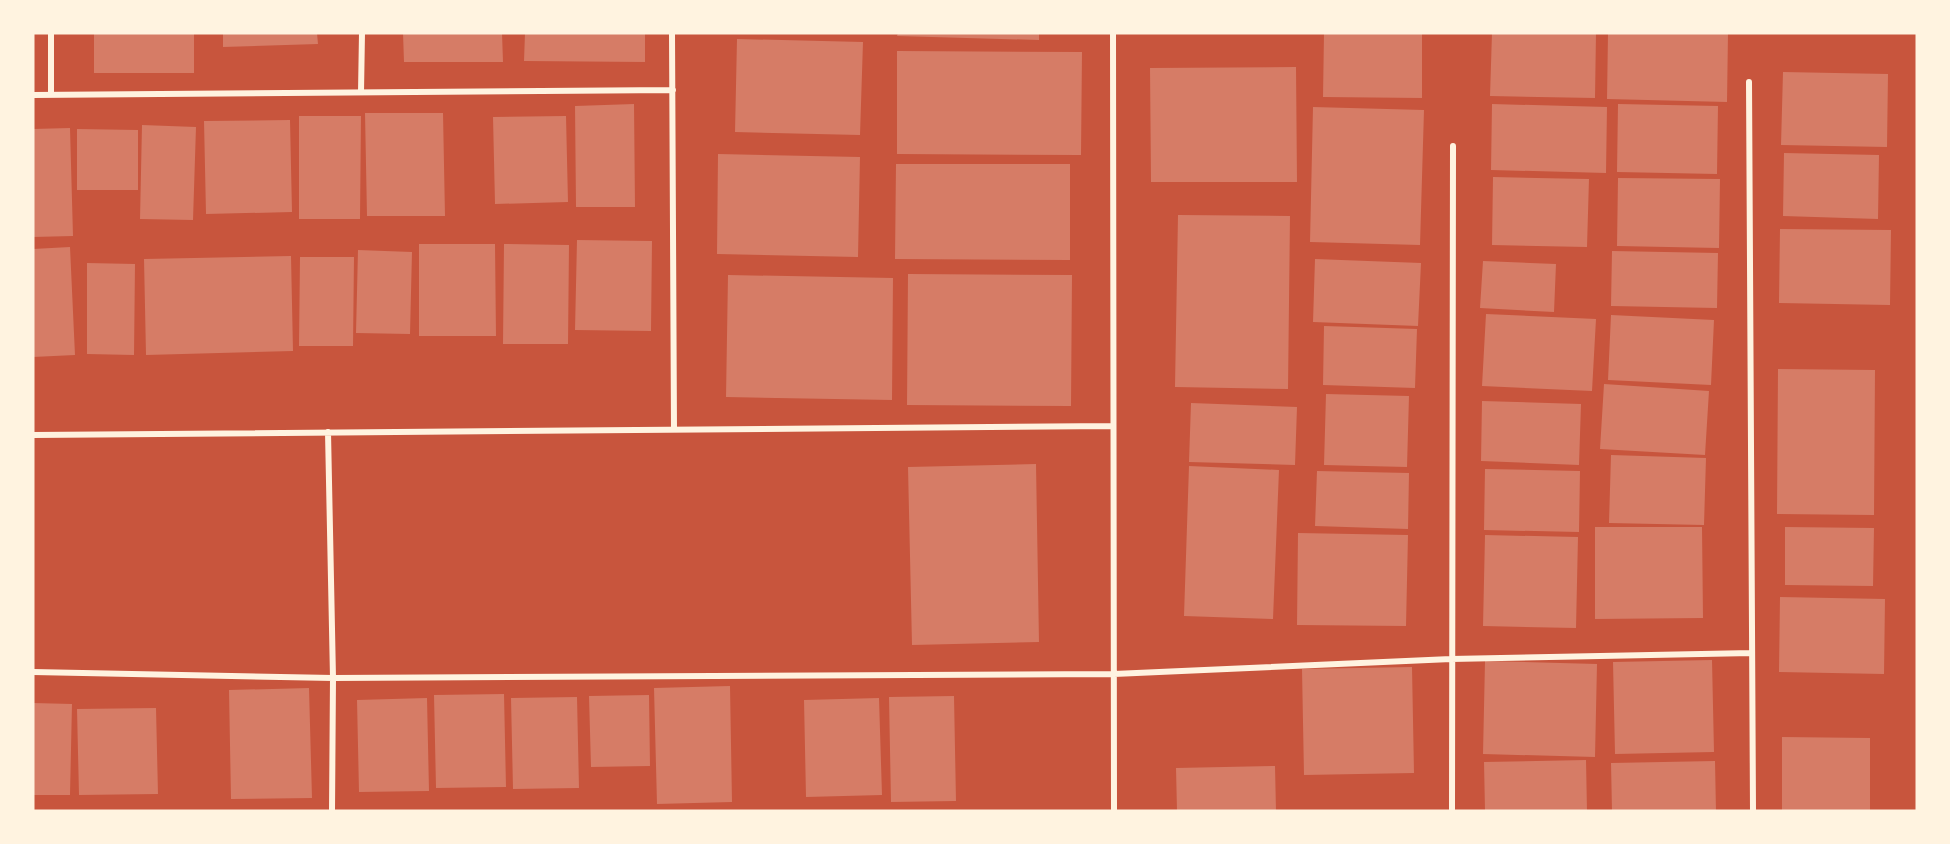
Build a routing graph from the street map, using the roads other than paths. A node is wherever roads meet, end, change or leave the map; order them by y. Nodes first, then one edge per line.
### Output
1 (51, 33) edge
2 (362, 33) edge
3 (672, 33) edge
4 (1113, 33) edge
5 (1749, 82) dead end
6 (673, 90) junction
7 (361, 92) junction
8 (33, 95) edge
9 (51, 95) junction
10 (1453, 146) dead end
11 (1113, 426) junction
12 (674, 429) junction
13 (328, 432) junction
14 (33, 435) edge
15 (1752, 653) junction
16 (1451, 659) junction
17 (33, 672) edge
18 (1114, 674) junction
19 (333, 678) junction
20 (332, 811) edge
21 (1114, 811) edge
22 (1452, 811) edge
23 (1753, 811) edge

1 - 9 street
2 - 7 street
3 - 6 street
4 - 11 street
5 - 15 street
6 - 7 street
6 - 12 street
7 - 9 street
8 - 9 street
10 - 16 street
11 - 12 street
11 - 18 street
12 - 13 street
13 - 14 street
13 - 19 street
15 - 16 street
15 - 23 street
16 - 18 street
16 - 22 street
17 - 19 street
18 - 19 street
18 - 21 street
19 - 20 street

